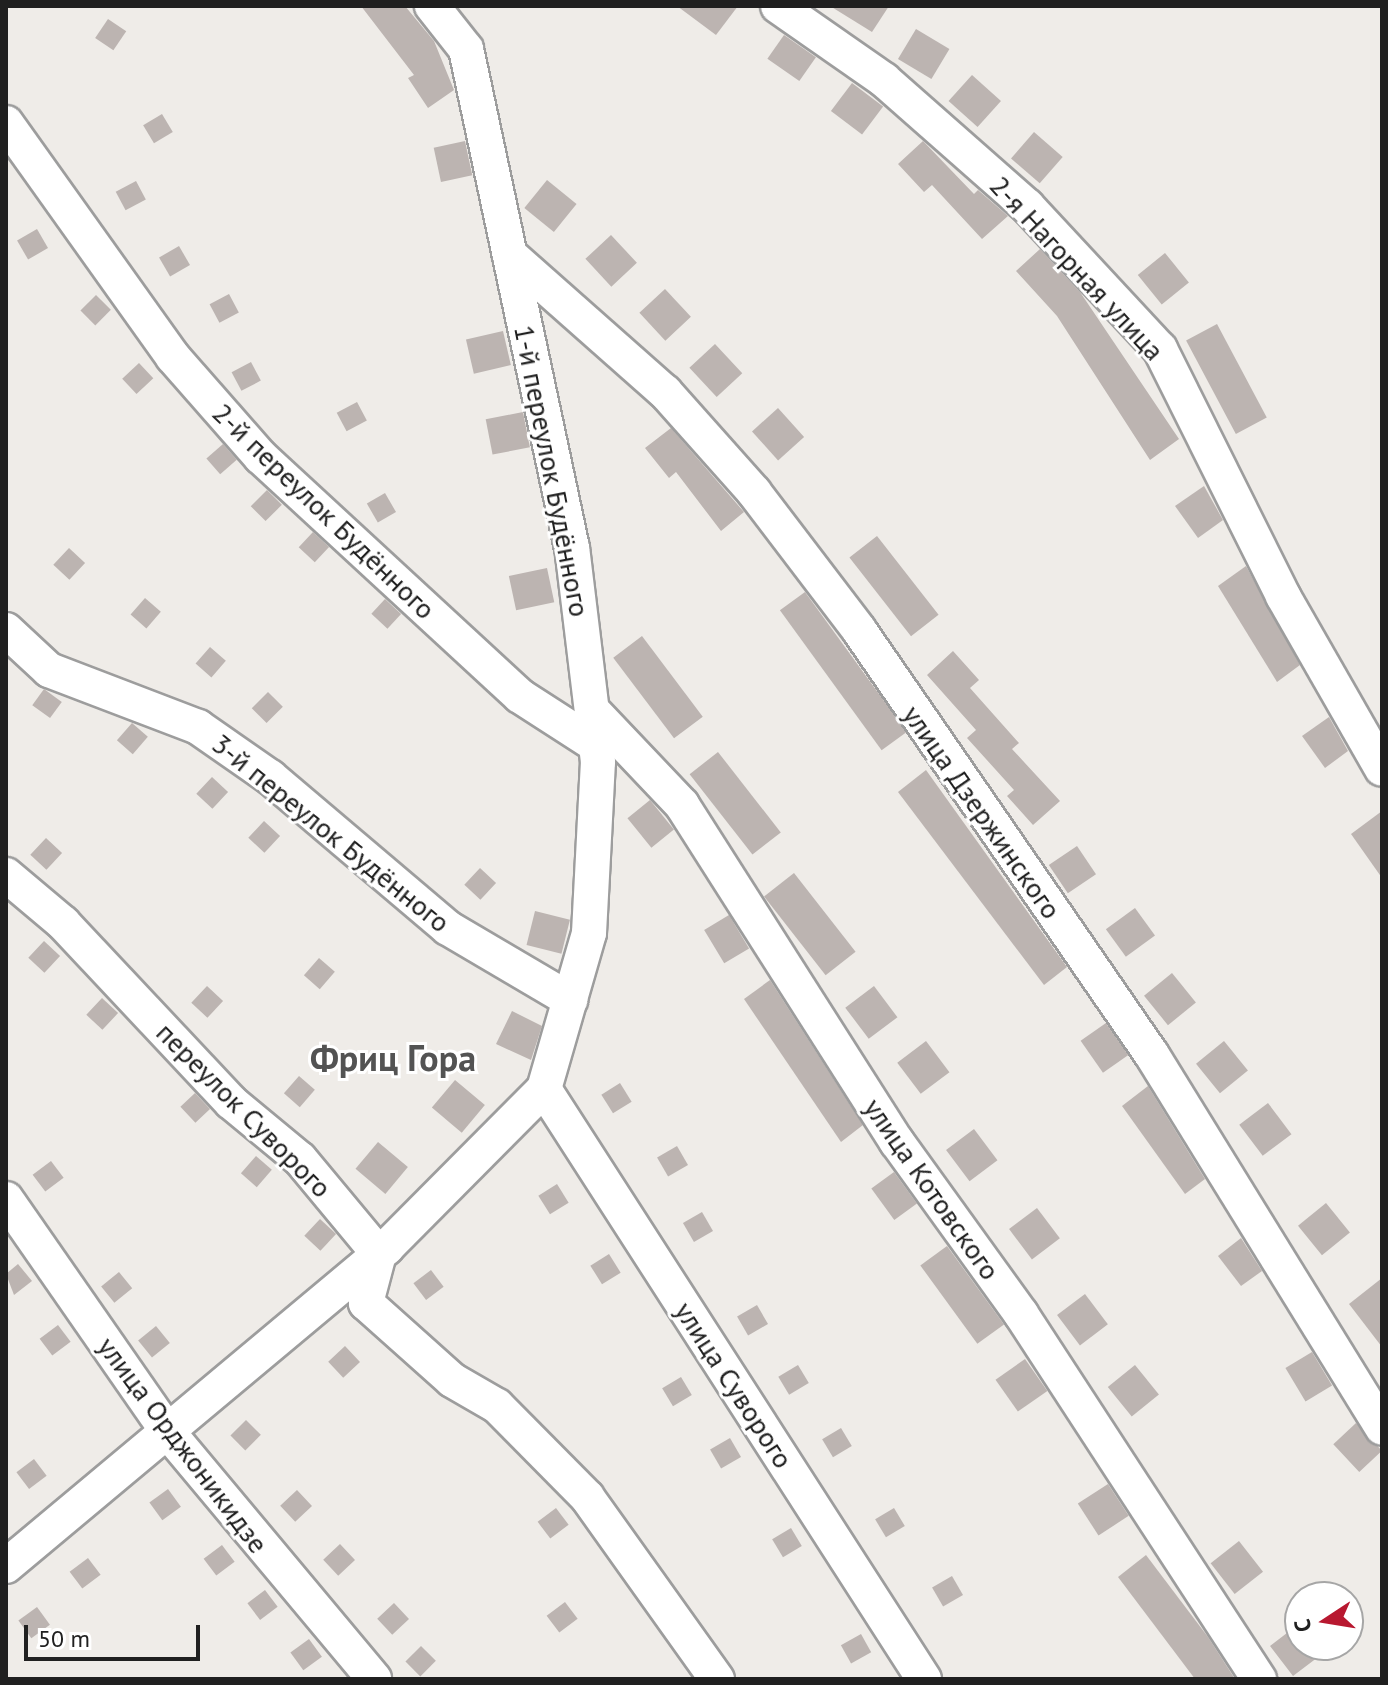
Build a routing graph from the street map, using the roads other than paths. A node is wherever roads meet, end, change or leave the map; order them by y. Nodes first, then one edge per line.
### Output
1 (432, 6) edge
2 (778, 6) edge
3 (6, 123) edge
4 (510, 255) junction
5 (6, 630) edge
6 (592, 710) junction
7 (596, 745) junction
8 (1382, 769) edge
9 (6, 875) edge
10 (570, 1000) junction
11 (544, 1089) junction
12 (6, 1199) edge
13 (379, 1254) junction
14 (1382, 1428) edge
15 (167, 1431) junction
16 (6, 1566) edge
17 (374, 1679) edge
18 (717, 1679) edge
19 (924, 1679) edge
20 (1259, 1679) edge

1 - 4 street, 1-й переулок Будённого
2 - 8 street, 2-я Нагорная улица
3 - 7 street, 2-й переулок Будённого
4 - 6 street, 1-й переулок Будённого
4 - 14 street, улица Дзержинского
5 - 10 street, 3-й переулок Будённого
6 - 7 street, 1-й переулок Будённого
6 - 20 street, улица Котовского
7 - 10 street, 1-й переулок Будённого
9 - 13 street, переулок Суворого
10 - 11 street, 1-й переулок Будённого
11 - 13 street
11 - 19 street, улица Суворого
12 - 15 street, улица Орджоникидзе
13 - 15 street
13 - 18 street
15 - 16 street
15 - 17 street, улица Орджоникидзе

